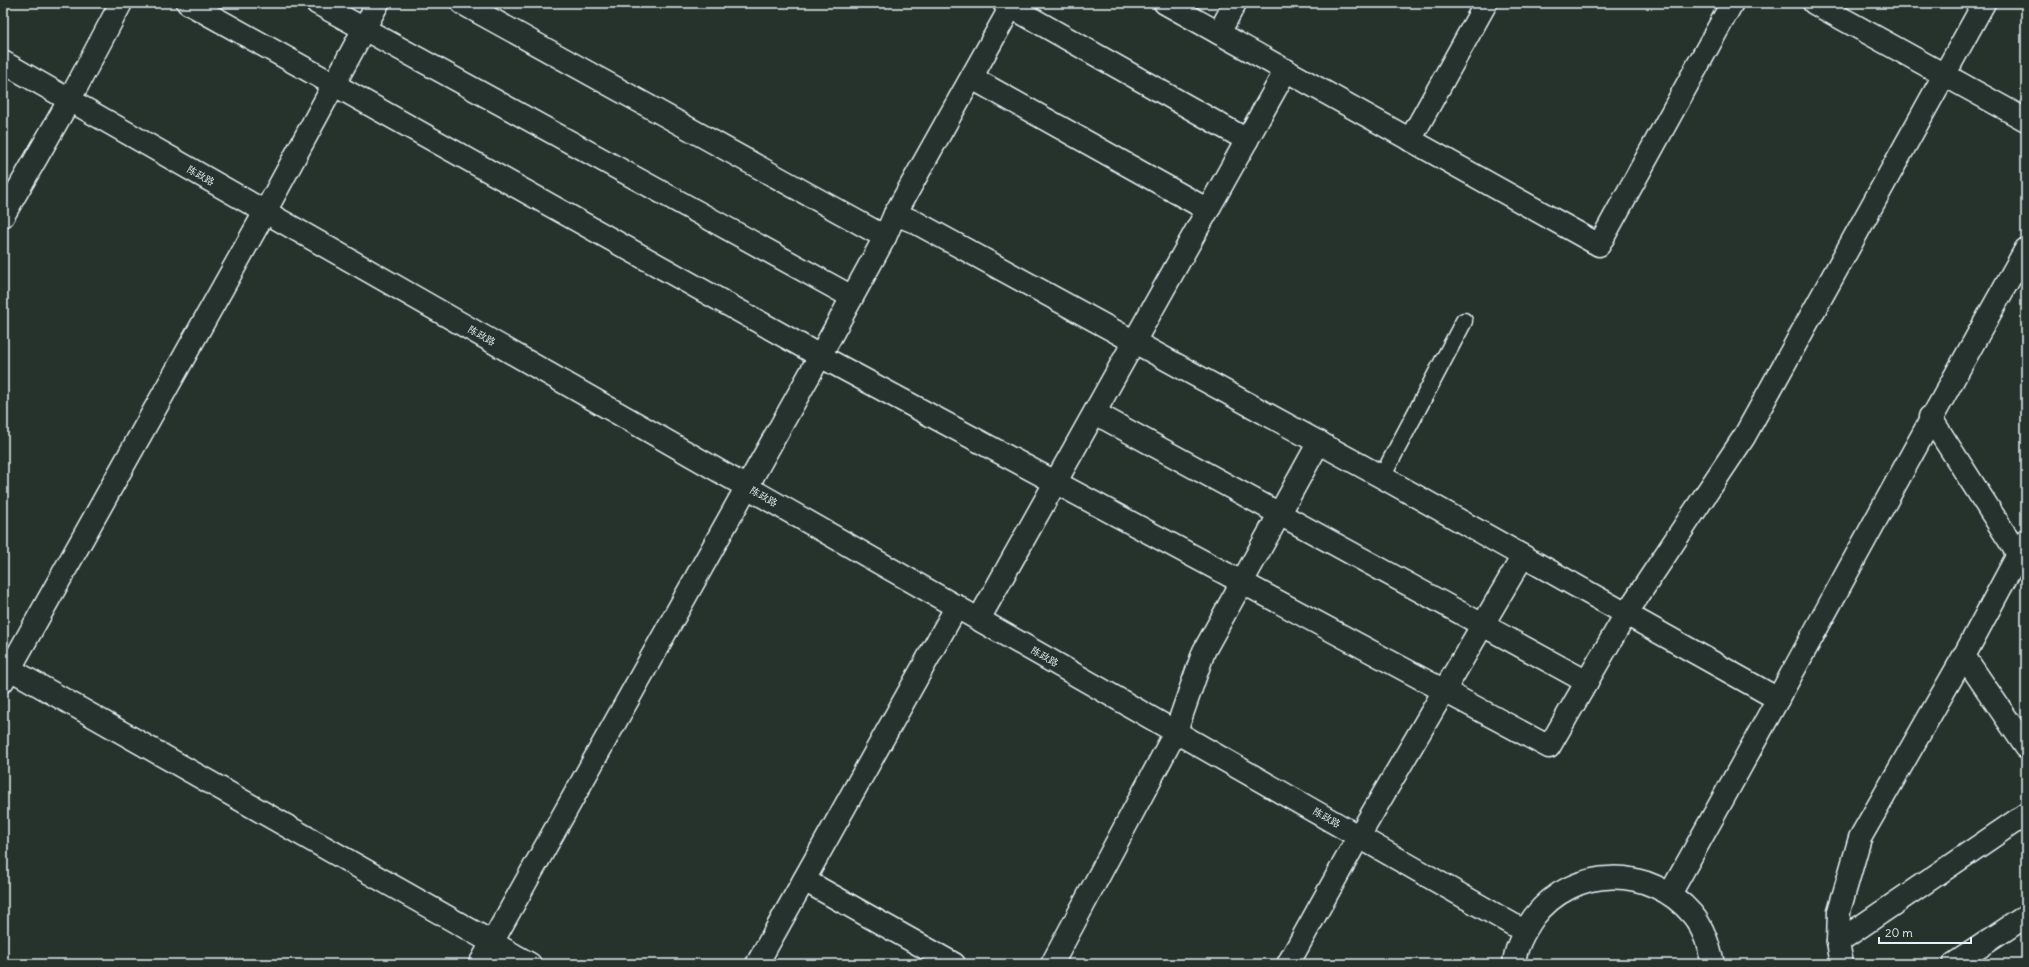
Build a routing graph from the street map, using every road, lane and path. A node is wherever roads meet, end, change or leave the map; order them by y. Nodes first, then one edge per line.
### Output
1 (121, 3) edge
2 (188, 3) edge
3 (317, 3) edge
4 (378, 3) edge
5 (462, 3) edge
6 (1165, 3) edge
7 (1235, 3) edge
8 (1486, 3) edge
9 (1732, 3) edge
10 (1814, 3) edge
11 (1984, 3) edge
12 (1009, 4) edge
13 (363, 29) junction
14 (1219, 33) junction
15 (3, 62) edge
16 (1286, 70) junction
17 (1944, 75) junction
18 (972, 78) junction
19 (334, 84) junction
20 (70, 100) junction
21 (2026, 120) edge
22 (1247, 140) junction
23 (1410, 140) junction
24 (1208, 210) junction
25 (266, 212) junction
26 (895, 214) junction
27 (3, 216) edge
28 (885, 238) junction
29 (2026, 249) edge
30 (852, 297) junction
31 (1464, 321) dead end
32 (1134, 342) junction
33 (820, 356) junction
34 (1095, 413) junction
35 (1930, 418) junction
36 (1319, 442) junction
37 (1382, 477) junction
38 (1055, 483) junction
39 (747, 486) junction
40 (1280, 514) junction
41 (2023, 554) edge
42 (1523, 556) junction
43 (1242, 582) junction
44 (957, 606) junction
45 (1626, 614) junction
46 (979, 619) junction
47 (1482, 626) junction
48 (1964, 656) junction
49 (5, 672) edge
50 (1587, 682) junction
51 (1444, 691) junction
52 (1778, 699) junction
53 (1176, 730) junction
54 (2026, 747) edge
55 (2026, 814) edge
56 (1359, 836) junction
57 (804, 880) junction
58 (1670, 894) junction
59 (2026, 916) edge
60 (1524, 931) junction
61 (492, 942) junction
62 (1838, 942) junction
63 (480, 964) edge
64 (530, 964) edge
65 (757, 964) edge
66 (954, 964) edge
67 (1052, 964) edge
68 (1288, 964) edge
69 (1514, 964) edge
70 (1713, 964) edge
71 (1842, 964) edge
72 (1954, 964) edge

1 - 20 street
2 - 19 street
3 - 13 street
4 - 13 street
5 - 28 street
6 - 14 street
7 - 14 street
8 - 23 street
9 - 23 street
10 - 17 street
11 - 17 street
12 - 18 street
12 - 22 street
13 - 19 street
13 - 30 street
14 - 16 street
15 - 20 street, 陈政路
16 - 22 street
16 - 23 street
17 - 21 street
17 - 45 street
18 - 24 street
18 - 26 street
19 - 25 street
19 - 33 street
20 - 25 street, 陈政路
20 - 27 street
22 - 24 street
24 - 32 street
25 - 39 street, 陈政路
25 - 49 street
26 - 28 street
26 - 32 street
28 - 30 street
29 - 35 street
30 - 33 street
31 - 37 lane
32 - 34 street
32 - 36 street
33 - 38 street
33 - 39 street
34 - 38 street
34 - 40 street
35 - 41 street
35 - 52 street
36 - 37 street
36 - 40 street
37 - 42 street
38 - 43 street
38 - 46 street
39 - 44 street, 陈政路
39 - 61 street
40 - 43 street
40 - 47 street
41 - 48 street
42 - 45 street
42 - 47 street
43 - 51 street
43 - 53 street
44 - 46 street, 陈政路
44 - 57 street
45 - 50 street
45 - 52 street
46 - 53 street, 陈政路
47 - 50 street
47 - 51 street
48 - 54 street
48 - 62 street
49 - 61 street
50 - 51 street
51 - 56 street
52 - 58 street
53 - 56 street, 陈政路
53 - 67 street
55 - 62 street
56 - 60 street, 陈政路
56 - 68 street
57 - 65 street
57 - 66 street
58 - 60 street
58 - 70 street
59 - 72 street
60 - 69 street
61 - 63 street
61 - 64 street
62 - 71 street

